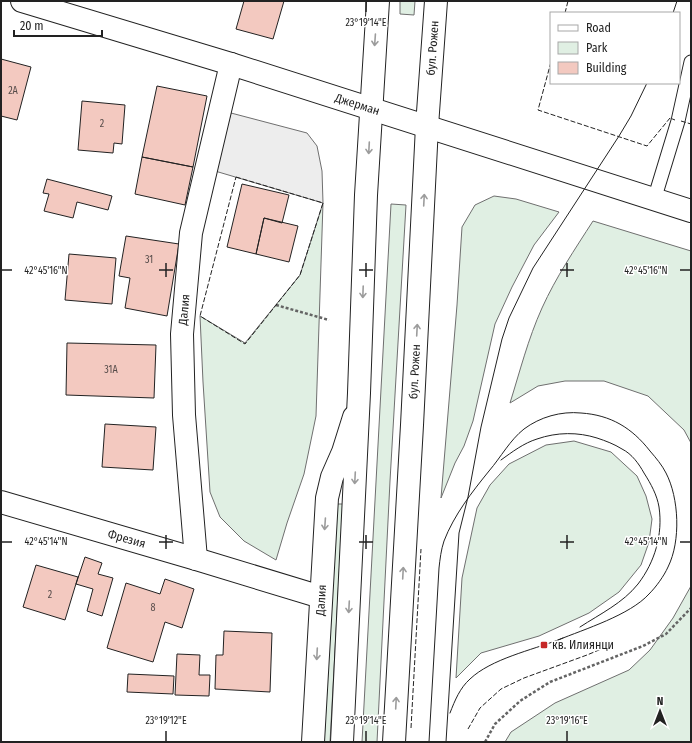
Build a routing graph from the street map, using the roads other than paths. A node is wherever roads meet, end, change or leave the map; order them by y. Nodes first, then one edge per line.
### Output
1 (22, 1) edge
2 (378, 1) edge
3 (436, 1) edge
4 (691, 62) edge
5 (231, 64) junction
6 (371, 109) junction
7 (427, 126) junction
8 (654, 200) junction
9 (691, 211) edge
10 (359, 392) junction
11 (1, 502) edge
12 (196, 559) junction
13 (321, 597) junction
14 (312, 742) edge
15 (342, 742) edge
16 (394, 742) edge

1 - 5 street, Джерман
2 -> 6 street
3 - 7 street, бул. Рожен
4 - 8 lane
5 - 6 street, Джерман
5 - 12 street, Далия
6 - 7 street, Джерман
6 -> 10 street
7 - 8 street, Джерман
16 -> 7 street, бул. Рожен
8 - 9 street, Джерман
10 -> 13 street, Далия
10 -> 15 street
11 - 12 street, Фрезия
12 - 13 street, Фрезия
13 -> 14 street, Далия

